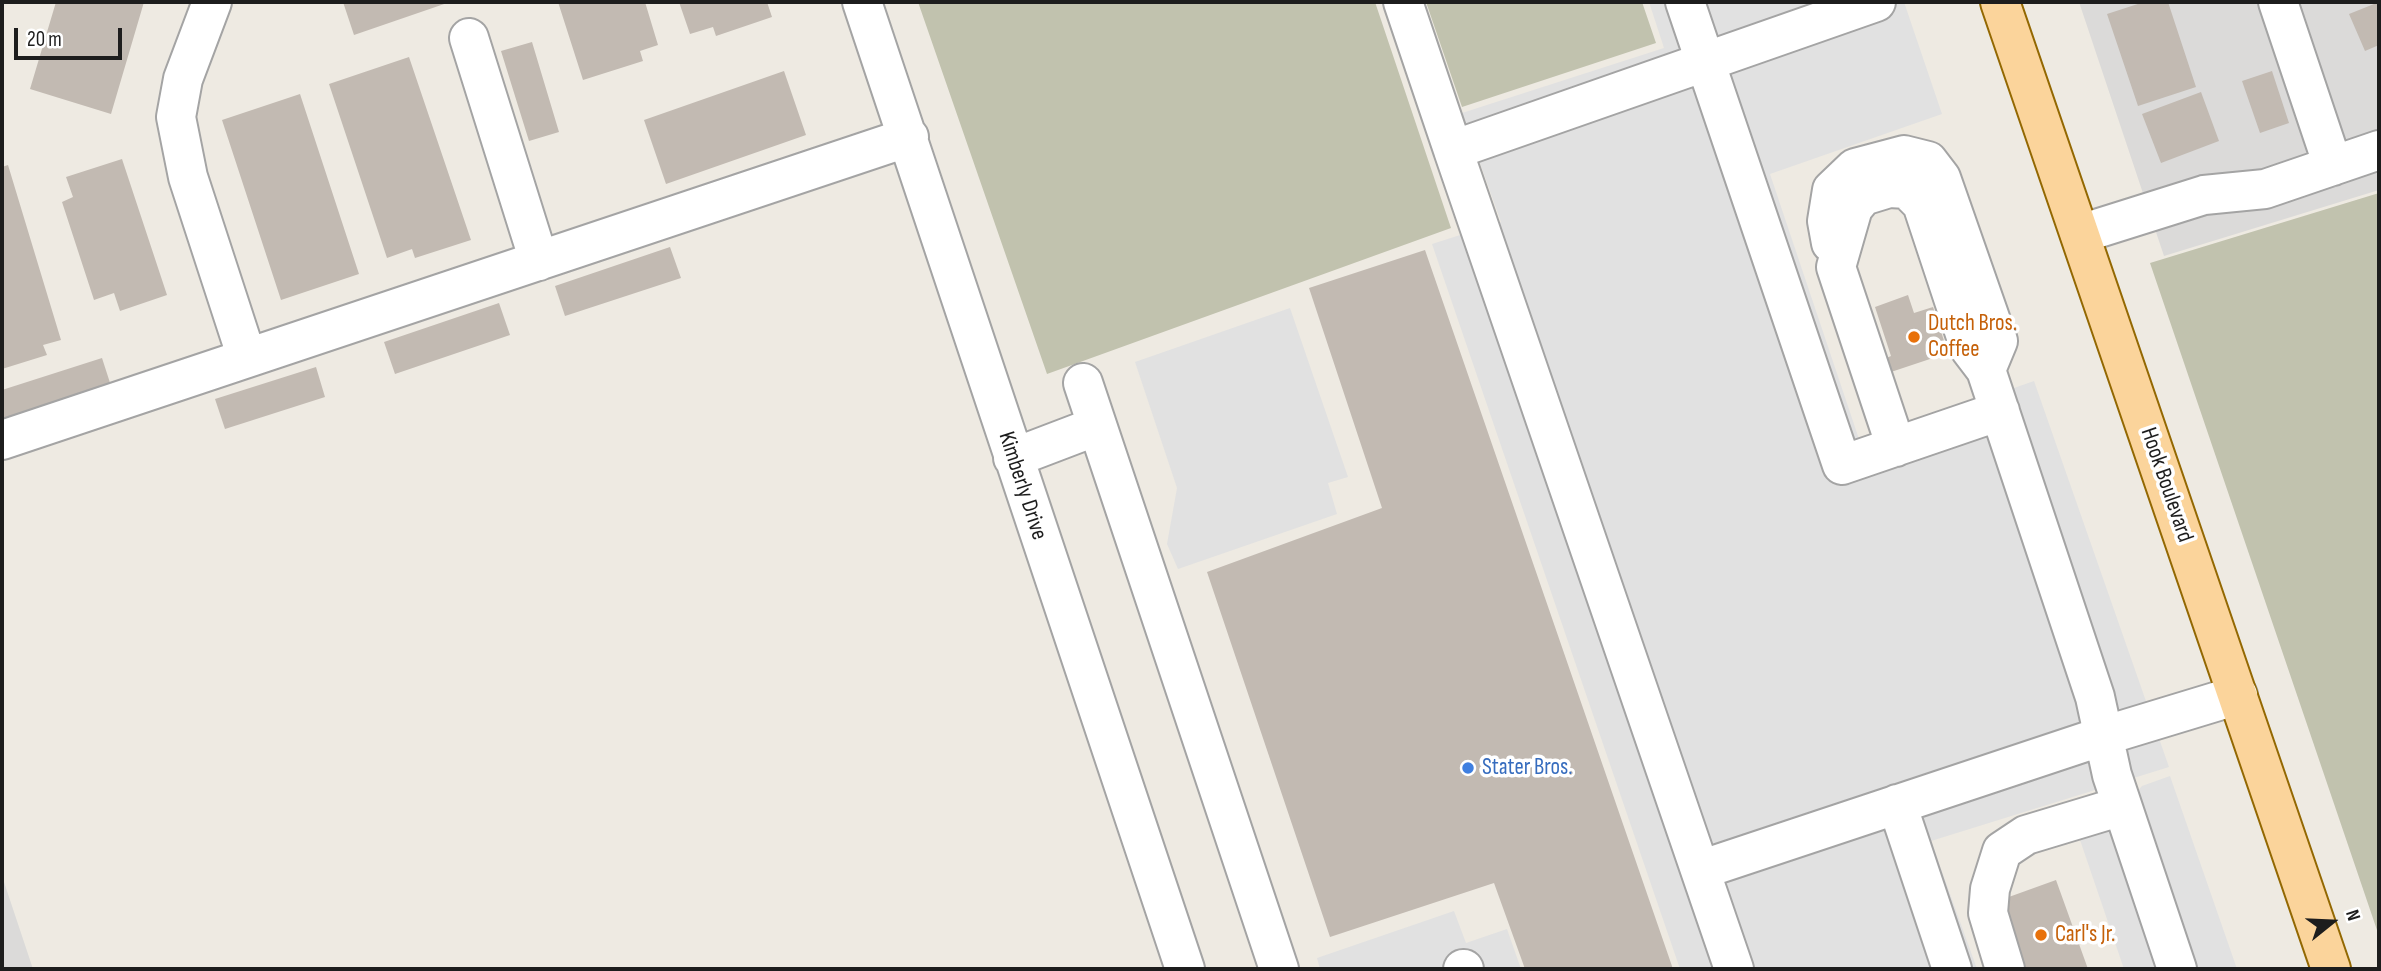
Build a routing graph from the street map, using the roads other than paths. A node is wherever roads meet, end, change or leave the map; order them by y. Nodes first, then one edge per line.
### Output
1 (212, 2) edge
2 (862, 2) edge
3 (1403, 2) edge
4 (1685, 2) edge
5 (1876, 2) edge
6 (2000, 2) edge
7 (2278, 2) edge
8 (468, 38) dead end
9 (1704, 60) junction
10 (909, 137) junction
11 (1453, 150) junction
12 (2379, 150) edge
13 (2333, 166) junction
14 (2080, 234) junction
15 (538, 261) junction
16 (247, 358) junction
17 (1083, 383) dead end
18 (2000, 411) junction
19 (1097, 426) junction
20 (2, 440) edge
21 (1896, 447) junction
22 (1013, 458) junction
23 (2238, 695) junction
24 (2103, 736) junction
25 (1897, 804) junction
26 (2122, 806) junction
27 (1700, 870) junction
28 (1185, 969) edge
29 (1279, 969) edge
30 (1734, 969) edge
31 (1952, 969) edge
32 (2005, 969) edge
33 (2177, 969) edge
34 (2331, 969) edge

1 - 16 street
2 - 10 street, Kimberly Drive
3 - 11 street
4 - 9 street
5 - 9 street
6 - 14 main road, Hook Boulevard
7 - 13 street
8 - 15 street
9 - 11 street
9 - 21 street
10 - 15 street
10 - 22 street, Kimberly Drive
11 - 27 street
12 - 13 street
13 - 14 street
14 - 23 main road, Hook Boulevard
15 - 16 street
16 - 20 street
17 - 19 street
18 - 21 street
18 - 21 street
18 - 24 street
19 - 22 street
19 - 29 street
22 - 28 street, Kimberly Drive
23 - 24 street
23 - 34 main road, Hook Boulevard
24 - 25 street
24 - 26 street
25 - 27 street
25 - 31 street
26 - 32 street
26 - 33 street
27 - 30 street

